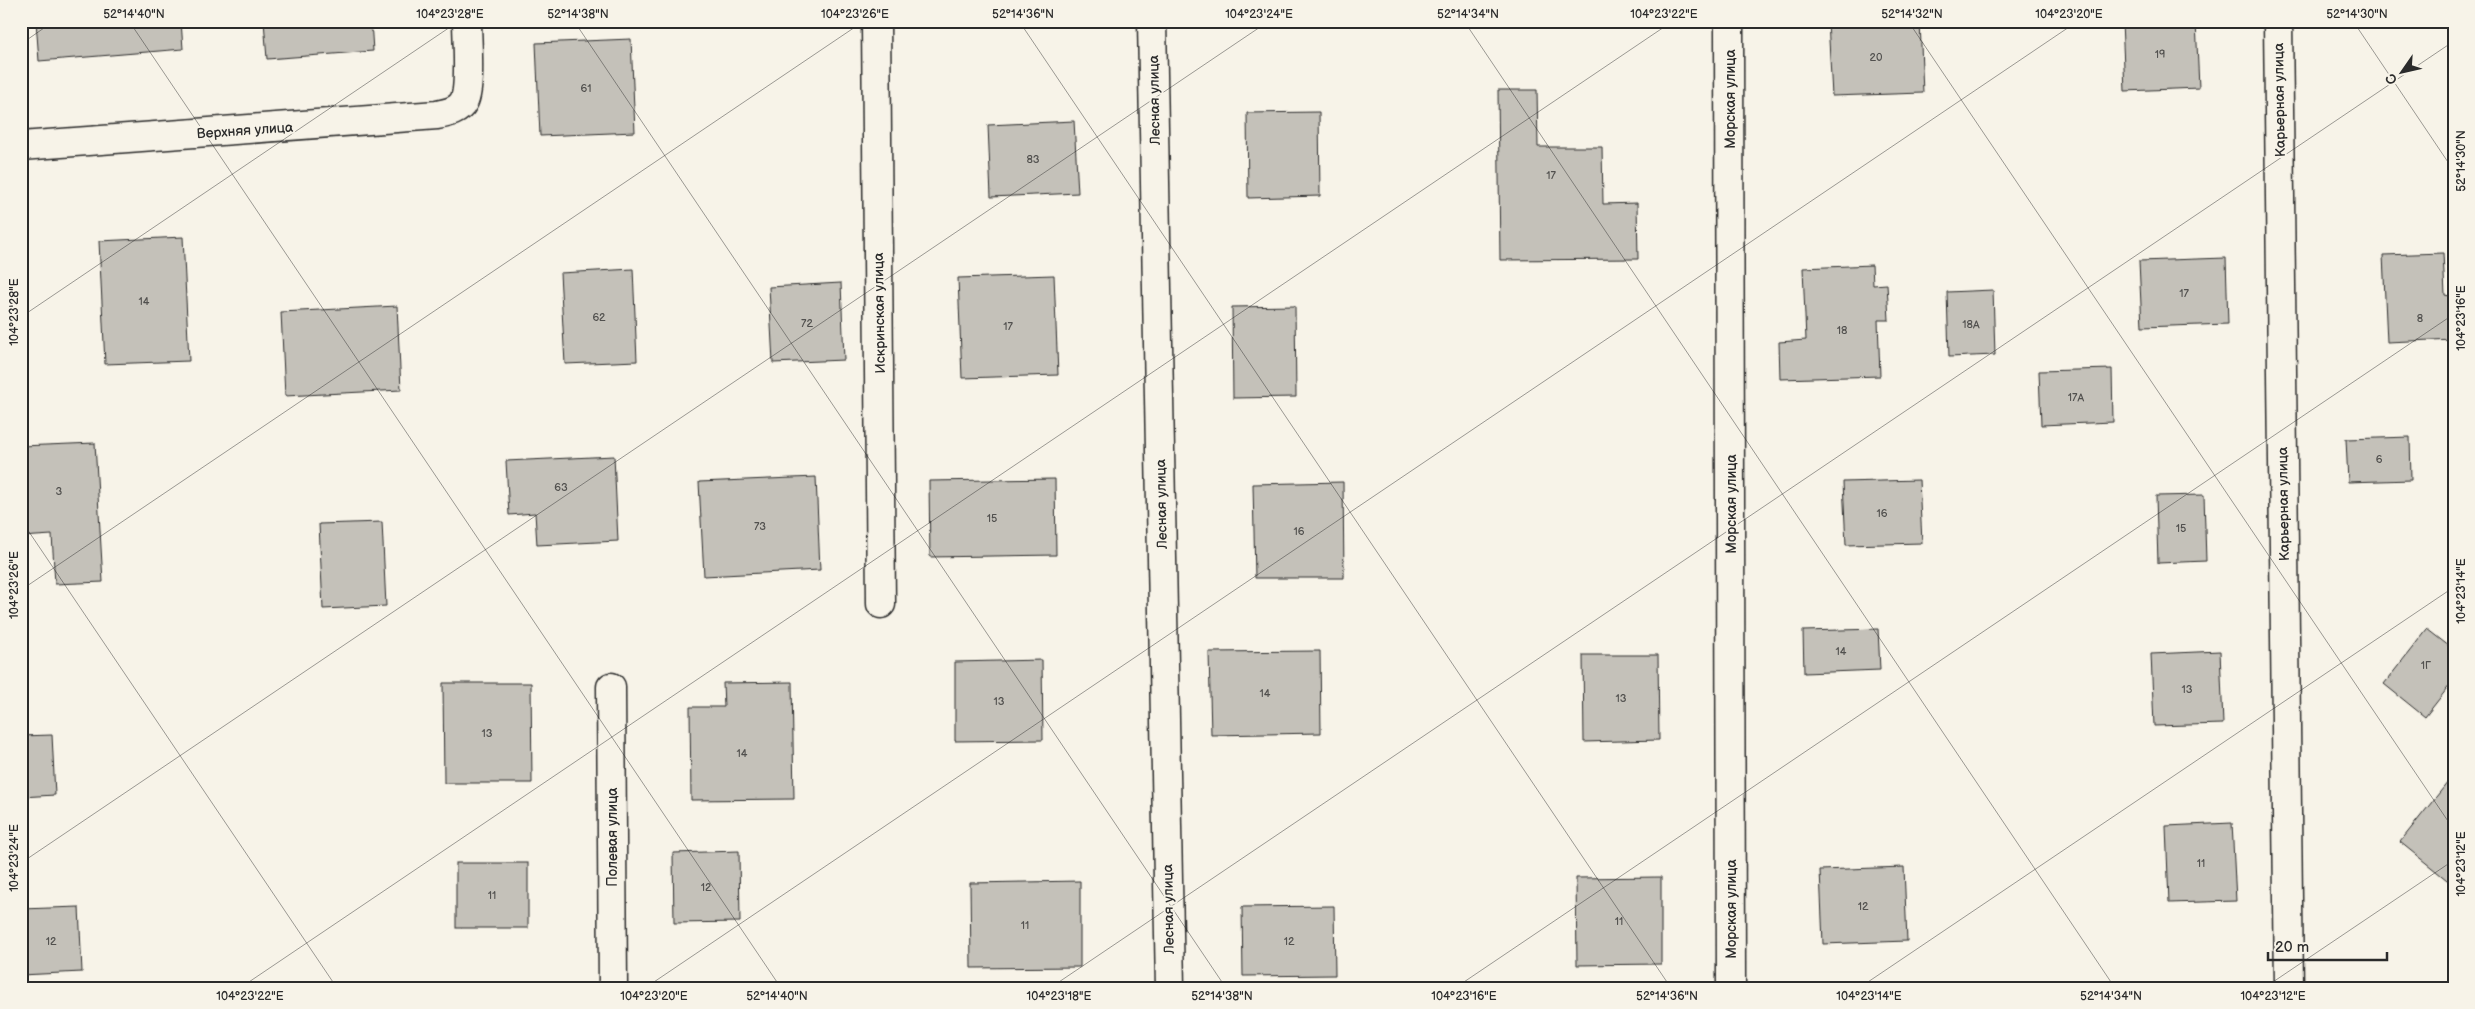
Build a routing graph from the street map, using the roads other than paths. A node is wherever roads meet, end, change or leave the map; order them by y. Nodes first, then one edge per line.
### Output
1 (467, 21) edge
2 (876, 21) edge
3 (1152, 21) edge
4 (1729, 21) edge
5 (2278, 21) edge
6 (21, 146) edge
7 (881, 604) dead end
8 (611, 687) dead end
9 (613, 988) edge
10 (1170, 988) edge
11 (1731, 988) edge
12 (2289, 988) edge

1 - 6 street, Верхняя улица
2 - 7 street, Искринская улица
3 - 10 street, Лесная улица
4 - 11 street, Морская улица
5 - 12 street, Карьерная улица
8 - 9 street, Полевая улица

